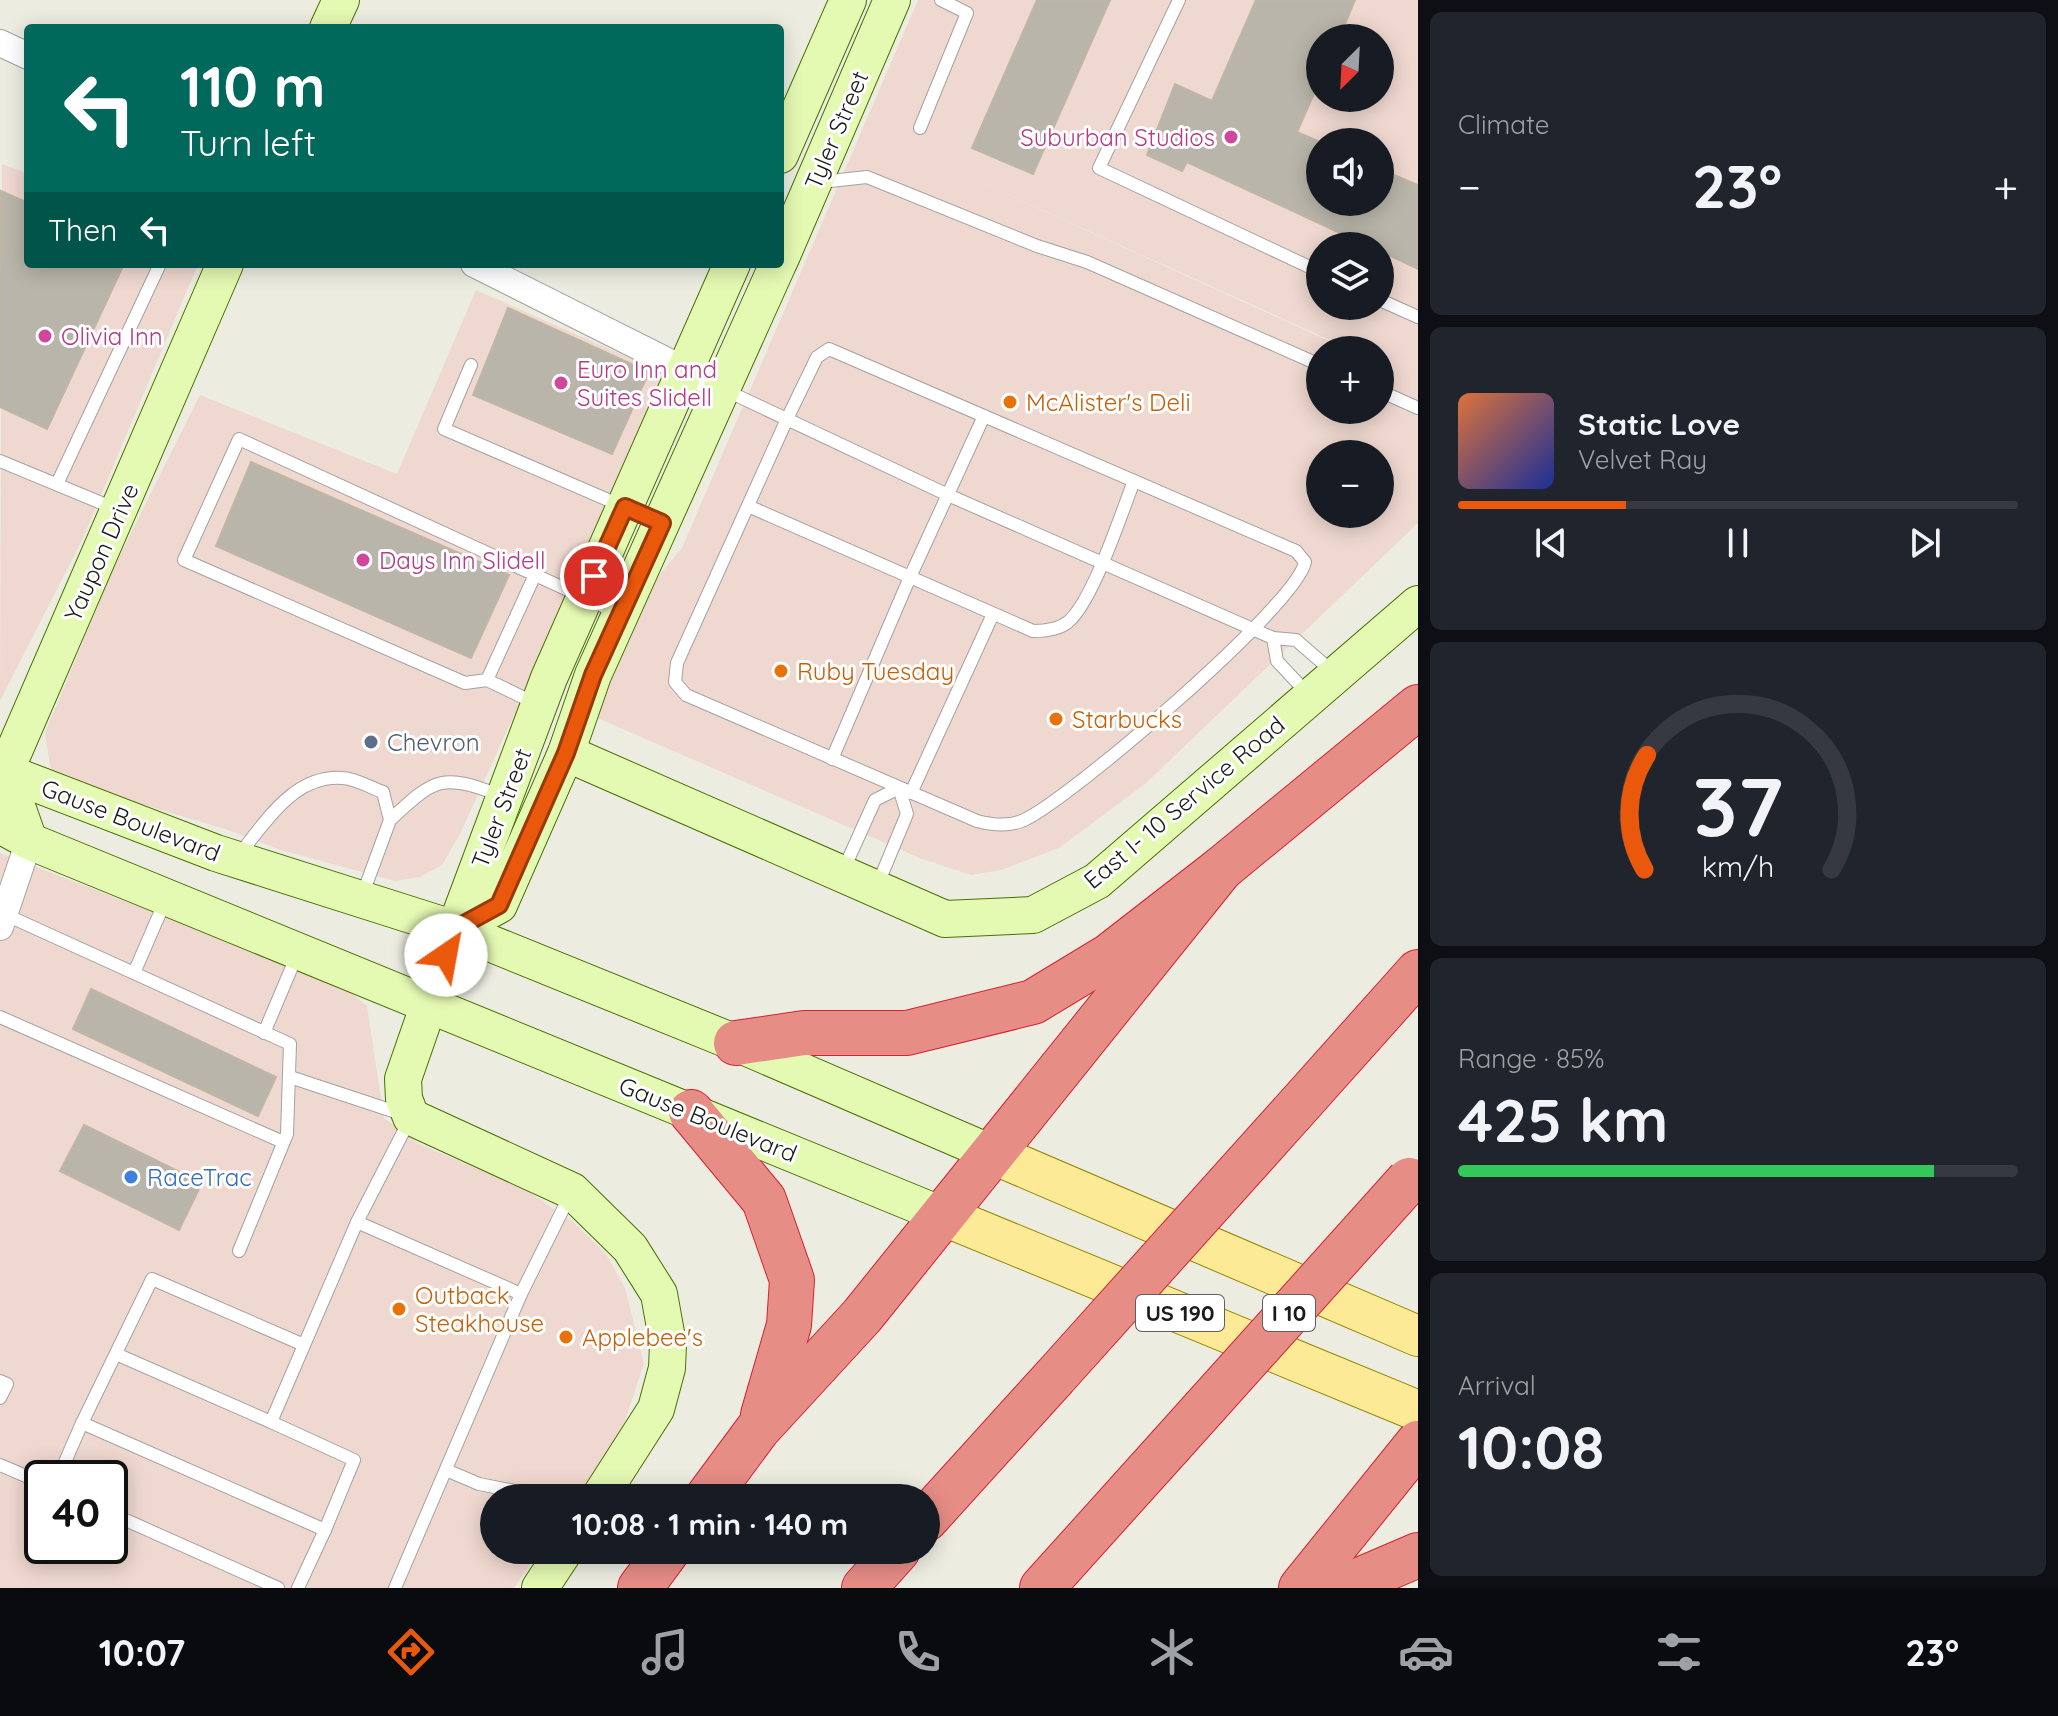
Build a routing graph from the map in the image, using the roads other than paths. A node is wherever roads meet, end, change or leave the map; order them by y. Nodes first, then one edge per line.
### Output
1 (341, 0) edge
2 (848, 0) edge
3 (892, 0) edge
4 (941, 0) edge
5 (973, 0) edge
6 (1179, 0) edge
7 (967, 13) junction
8 (330, 24) edge
9 (0, 43) edge
10 (24, 54) edge
11 (920, 128) dead end
12 (784, 146) edge
13 (813, 182) junction
14 (784, 250) edge
15 (1306, 265) edge
16 (158, 268) edge
17 (223, 268) edge
18 (482, 268) edge
19 (730, 268) edge
20 (776, 268) edge
21 (1394, 306) edge
22 (1418, 317) edge
23 (1306, 359) edge
24 (471, 365) dead end
25 (685, 370) junction
26 (723, 389) junction
27 (1394, 397) edge
28 (1418, 408) edge
29 (984, 416) junction
30 (787, 419) junction
31 (0, 461) edge
32 (1134, 481) junction
33 (57, 484) junction
34 (948, 495) junction
35 (748, 506) junction
36 (625, 507) junction
37 (119, 511) junction
38 (662, 523) junction
39 (1101, 562) junction
40 (534, 577) junction
41 (910, 577) junction
42 (584, 599) junction
43 (1418, 604) edge
44 (993, 614) junction
45 (620, 615) junction
46 (1253, 629) junction
47 (1273, 638) junction
48 (487, 680) junction
49 (1323, 685) junction
50 (540, 705) junction
51 (1418, 707) edge
52 (566, 753) junction
53 (832, 759) junction
54 (2, 771) edge
55 (905, 790) junction
56 (506, 797) junction
57 (390, 820) junction
58 (15, 833) edge
59 (236, 859) junction
60 (1221, 869) junction
61 (842, 874) junction
62 (876, 889) junction
63 (167, 898) junction
64 (361, 899) junction
65 (2, 920) edge
66 (455, 929) junction
67 (299, 952) junction
68 (1418, 972) edge
69 (134, 973) junction
70 (428, 1006) junction
71 (0, 1017) edge
72 (264, 1033) junction
73 (736, 1043) junction
74 (290, 1077) junction
75 (691, 1112) junction
76 (411, 1117) junction
77 (283, 1142) junction
78 (991, 1153) junction
79 (1414, 1175) edge
80 (572, 1191) junction
81 (942, 1215) junction
82 (357, 1222) junction
83 (239, 1251) dead end
84 (521, 1294) junction
85 (1418, 1336) edge
86 (304, 1345) junction
87 (116, 1354) junction
88 (0, 1381) edge
89 (0, 1398) edge
90 (1418, 1411) edge
91 (271, 1422) junction
92 (82, 1423) junction
93 (758, 1429) junction
94 (1418, 1443) edge
95 (66, 1460) edge
96 (0, 1465) edge
97 (446, 1470) junction
98 (24, 1475) edge
99 (480, 1484) edge
100 (608, 1484) edge
101 (717, 1484) edge
102 (940, 1504) edge
103 (128, 1521) edge
104 (325, 1530) junction
105 (1418, 1555) edge
106 (556, 1564) edge
107 (658, 1564) edge
108 (885, 1564) edge
109 (278, 1588) edge
110 (298, 1588) edge
111 (395, 1588) edge
112 (540, 1588) edge
113 (640, 1588) edge
114 (864, 1588) edge
115 (1042, 1588) edge
116 (1301, 1588) edge
117 (1341, 1588) edge

1 - 8 street
2 - 12 street, Tyler Street
3 - 13 street, Tyler Street
4 - 7 lane
5 - 7 lane
6 - 15 lane
7 - 11 lane
9 - 10 street
13 - 14 street, Tyler Street
13 - 23 lane
16 - 33 lane
17 - 37 street, Yaupon Drive
18 - 25 street
19 - 25 street, Tyler Street
20 - 26 street, Tyler Street
21 - 22 lane
24 - 36 lane
25 - 26 street
25 - 36 street, Tyler Street
26 - 30 lane
26 - 38 street, Tyler Street
27 - 28 lane
29 - 30 lane
29 - 32 lane
29 - 34 lane
30 - 34 lane
30 - 35 lane
31 - 33 lane
32 - 39 lane
32 - 46 lane
33 - 37 lane
34 - 39 lane
34 - 41 lane
35 - 41 lane
35 - 53 lane
36 - 38 lane
36 - 42 street, Tyler Street
37 - 54 street, Yaupon Drive
38 - 45 street, Tyler Street
39 - 44 lane
39 - 46 lane
40 - 42 lane
40 - 48 lane
40 - 48 lane
41 - 44 lane
41 - 53 lane
42 - 45 lane
42 - 50 street, Tyler Street
43 - 49 street, East I- 10 Service Road
44 - 55 lane
45 - 52 street, Tyler Street
46 - 47 lane
46 - 55 lane
47 - 49 lane
47 - 49 lane
48 - 50 lane
49 - 62 street, East I- 10 Service Road
50 - 56 street, Tyler Street
51 - 60 highway
52 - 61 street, East I- 10 Service Road
52 - 66 street, Tyler Street
53 - 55 lane
54 - 58 street
54 - 59 street, Gause Boulevard
55 - 61 lane
55 - 62 lane
56 - 57 lane
56 - 66 street, Tyler Street
57 - 59 lane
57 - 64 lane
58 - 63 street, Gause Boulevard / US 190
58 - 65 street
59 - 64 street, Gause Boulevard
60 - 73 highway
60 - 78 highway
61 - 62 street, East I- 10 Service Road
63 - 67 street, Gause Boulevard / US 190
63 - 69 lane
64 - 66 street, Gause Boulevard
65 - 69 lane
66 - 70 street
66 - 73 street, Gause Boulevard
67 - 70 street, Gause Boulevard / US 190
67 - 72 lane
68 - 102 highway, bridge
69 - 72 lane
70 - 75 street, Gause Boulevard / US 190
70 - 76 street
71 - 77 lane
72 - 74 lane
73 - 78 street, Gause Boulevard
74 - 76 lane
74 - 77 lane
75 - 81 street, Gause Boulevard / US 190
75 - 93 highway
76 - 80 street
76 - 82 lane
77 - 83 lane
78 - 81 highway
78 - 85 main road, Gause Boulevard
79 - 115 highway, I 10, bridge
80 - 84 lane
80 - 100 street
81 - 90 main road, Gause Boulevard / US 190
81 - 93 highway
82 - 84 lane
82 - 86 lane
84 - 97 lane
86 - 87 lane
86 - 91 lane
87 - 91 lane
87 - 92 lane
88 - 89 lane
91 - 104 lane
92 - 95 lane
92 - 104 lane
93 - 101 highway
94 - 116 highway
96 - 98 lane
97 - 99 lane
97 - 111 lane
103 - 109 lane
104 - 110 lane
105 - 117 highway
106 - 112 street
107 - 113 highway
108 - 114 highway

